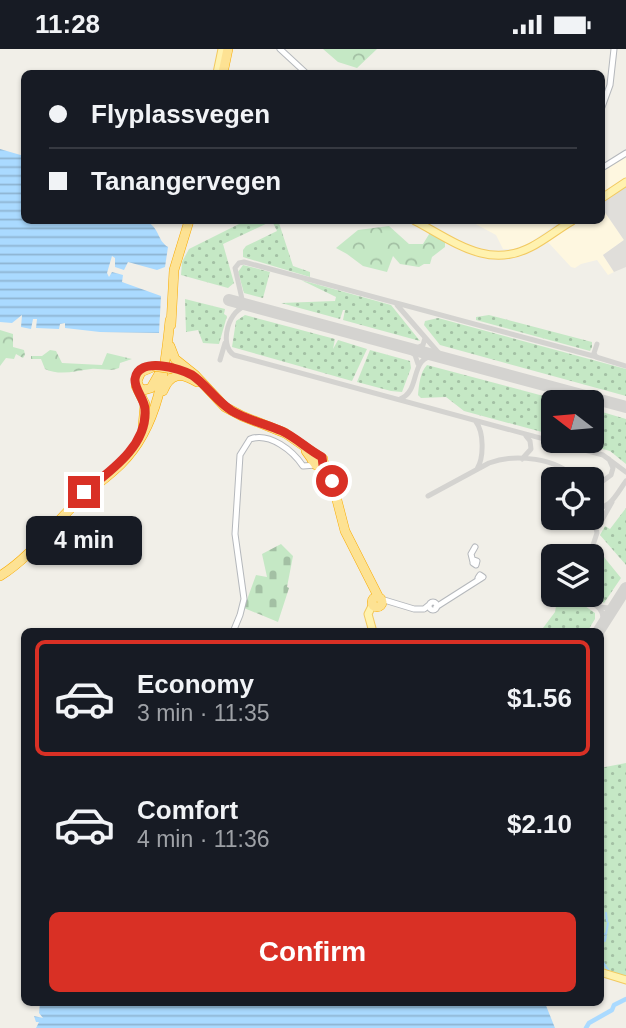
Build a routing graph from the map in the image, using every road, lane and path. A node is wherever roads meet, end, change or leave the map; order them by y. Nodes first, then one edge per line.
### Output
1 (225, 49) edge
2 (614, 49) edge
3 (284, 50) edge
4 (221, 70) edge
5 (303, 70) edge
6 (605, 99) edge
7 (626, 153) edge
8 (605, 166) edge
9 (626, 183) edge
10 (605, 197) edge
11 (185, 224) edge
12 (185, 224) edge
13 (422, 224) edge
14 (565, 224) edge
15 (170, 320) junction
16 (164, 348) junction
17 (153, 366) junction
18 (200, 383) junction
19 (146, 429) junction
20 (135, 443) junction
21 (316, 461) junction
22 (475, 547) dead end
23 (0, 575) edge
24 (377, 602) junction
25 (235, 628) edge
26 (372, 628) edge
27 (604, 973) edge
28 (626, 980) edge

1 - 4 highway
2 - 6 street
3 - 5 street
7 - 8 street
9 - 10 main road
11 - 16 highway
12 - 15 highway
13 - 14 main road
15 - 18 highway
15 - 19 highway
16 - 17 highway
16 - 20 highway
17 - 18 highway, bridge
17 - 20 highway
18 - 19 highway
18 - 21 highway
19 - 23 highway
20 - 23 highway
21 - 24 highway
21 - 25 street
22 - 24 street
24 - 26 main road
27 - 28 main road

